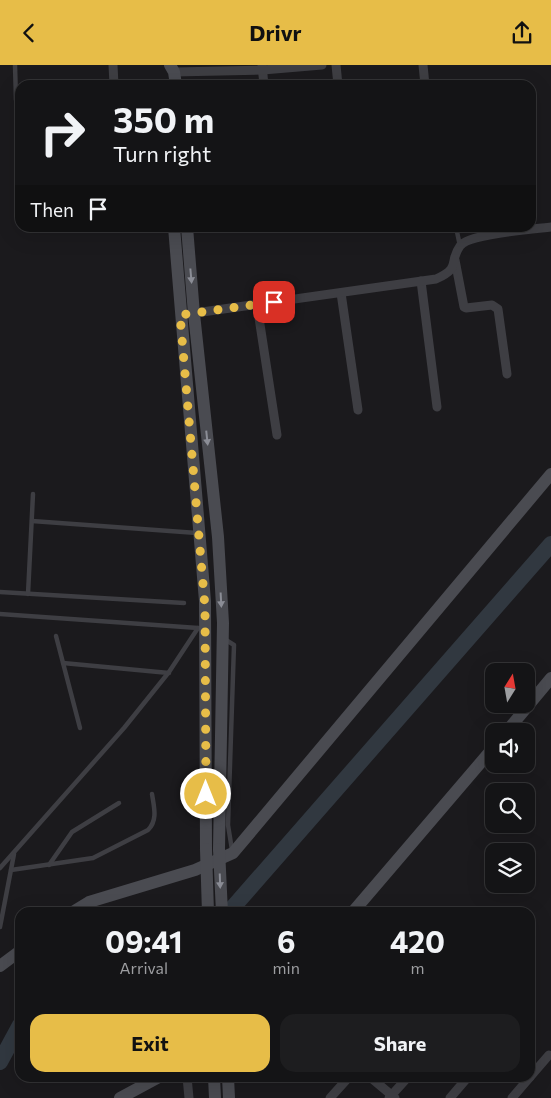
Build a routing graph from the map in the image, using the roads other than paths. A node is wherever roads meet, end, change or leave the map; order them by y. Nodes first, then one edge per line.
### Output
1 (15, 65) edge
2 (113, 65) edge
3 (322, 65) edge
4 (336, 65) edge
5 (423, 65) edge
6 (262, 67) edge
7 (172, 72) edge
8 (15, 80) edge
9 (114, 80) edge
10 (263, 80) edge
11 (338, 80) edge
12 (424, 80) edge
13 (551, 227) edge
14 (536, 229) edge
15 (174, 232) edge
16 (187, 232) edge
17 (457, 232) edge
18 (511, 232) edge
19 (460, 245) junction
20 (455, 260) junction
21 (422, 281) junction
22 (340, 293) junction
23 (257, 305) junction
24 (194, 314) junction
25 (180, 315) junction
26 (507, 374) dead end
27 (438, 407) dead end
28 (358, 410) dead end
29 (277, 435) dead end
30 (551, 474) edge
31 (33, 494) dead end
32 (32, 521) junction
33 (199, 533) junction
34 (0, 592) edge
35 (28, 594) junction
36 (184, 603) dead end
37 (0, 614) edge
38 (202, 628) junction
39 (223, 634) junction
40 (56, 636) dead end
41 (63, 663) junction
42 (168, 673) junction
43 (551, 678) edge
44 (513, 723) edge
45 (80, 728) dead end
46 (485, 758) edge
47 (152, 794) dead end
48 (119, 803) dead end
49 (213, 849) junction
50 (14, 852) junction
51 (233, 853) junction
52 (48, 865) junction
53 (0, 869) edge
54 (11, 870) junction
55 (80, 907) edge
56 (208, 907) edge
57 (221, 907) edge
58 (357, 907) edge
59 (0, 927) edge
60 (15, 955) edge
61 (0, 966) edge
62 (549, 1055) dead end
63 (535, 1071) edge
64 (150, 1082) edge
65 (187, 1082) edge
66 (214, 1082) edge
67 (228, 1082) edge
68 (344, 1082) edge
69 (376, 1082) edge
70 (404, 1082) edge
71 (464, 1082) edge
72 (526, 1082) edge
73 (229, 1096) edge
74 (392, 1097) edge
75 (120, 1098) edge
76 (189, 1098) edge
77 (215, 1098) edge
78 (330, 1098) edge
79 (450, 1098) edge
80 (512, 1098) edge

1 - 8 lane
2 - 9 street
3 - 6 street
4 - 11 street
5 - 12 street
6 - 7 street
6 - 10 street
13 - 14 street
15 - 25 street
16 -> 24 street
17 - 19 lane
18 - 19 street
19 - 20 street
20 - 21 street
20 - 26 street
21 - 22 street
21 - 27 street
22 - 23 street
22 - 28 street
23 - 24 street
23 - 29 street
24 - 25 street
24 -> 39 street
25 - 33 street
30 - 51 street
31 - 32 lane
32 - 33 lane
32 - 35 lane
33 - 38 street
34 - 35 lane
35 - 36 lane
37 - 38 lane
38 - 39 lane
38 - 42 lane
38 - 49 street
39 - 49 street
39 - 51 lane
40 - 41 lane
41 - 42 lane
41 - 45 lane
42 - 50 lane
43 - 44 street
46 - 58 street
47 - 52 lane
48 - 52 lane
49 - 56 street, bridge
49 -> 57 street, bridge
50 - 53 lane
50 - 54 lane
51 - 55 street
52 - 54 lane
54 - 59 lane
60 - 61 street
62 - 63 street
64 - 75 street
65 - 76 street
66 - 77 street
67 - 73 street
68 - 78 street
69 - 74 street
70 - 74 street
71 - 79 street
72 - 80 street

